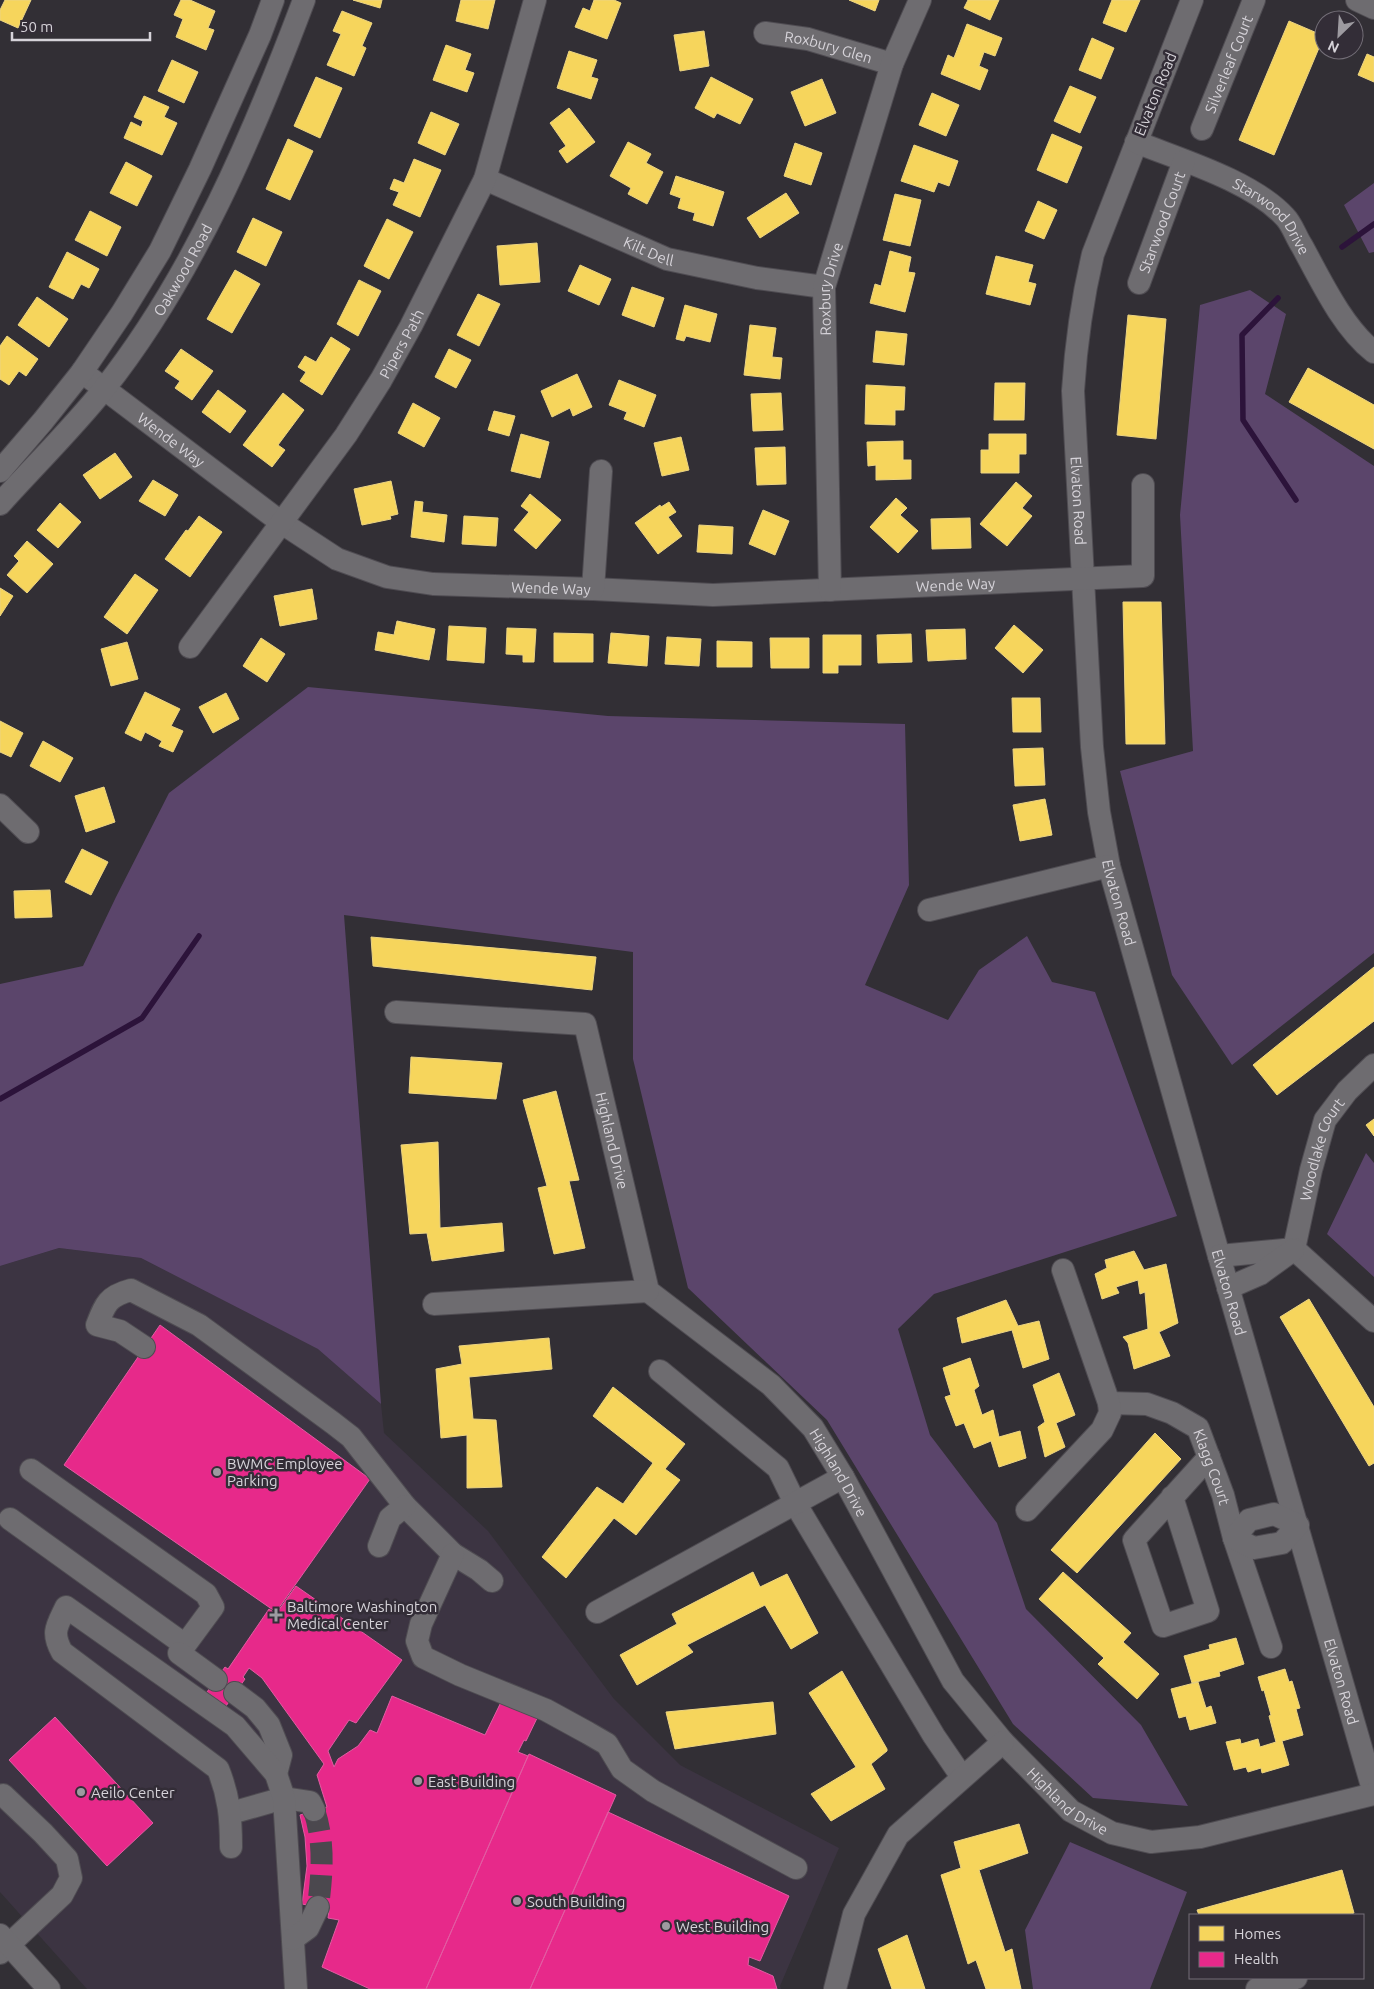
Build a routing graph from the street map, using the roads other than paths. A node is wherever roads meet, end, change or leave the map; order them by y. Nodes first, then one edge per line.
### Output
1 (273, 0) edge
2 (304, 0) edge
3 (535, 0) edge
4 (920, 0) edge
5 (1192, 0) edge
6 (1254, 0) edge
7 (1357, 0) edge
8 (1374, 8) edge
9 (765, 33) dead end
10 (892, 64) junction
11 (1202, 129) dead end
12 (1136, 142) junction
13 (1184, 161) junction
14 (485, 179) junction
15 (1139, 283) dead end
16 (824, 287) junction
17 (1370, 345) edge
18 (82, 372) junction
19 (104, 389) junction
20 (0, 471) edge
21 (600, 471) dead end
22 (1143, 485) dead end
23 (0, 504) edge
24 (282, 523) junction
25 (1082, 579) junction
26 (592, 589) junction
27 (830, 590) junction
28 (190, 647) dead end
29 (0, 805) edge
30 (28, 832) dead end
31 (1109, 866) junction
32 (929, 910) dead end
33 (396, 1012) dead end
34 (1374, 1065) edge
35 (1294, 1249) junction
36 (1219, 1256) junction
37 (1063, 1270) dead end
38 (1228, 1288) junction
39 (648, 1291) junction
40 (434, 1304) dead end
41 (1374, 1321) edge
42 (144, 1347) dead end
43 (660, 1371) dead end
44 (1110, 1403) junction
45 (1209, 1457) junction
46 (32, 1470) dead end
47 (843, 1476) junction
48 (1172, 1498) junction
49 (795, 1503) junction
50 (406, 1506) junction
51 (1027, 1510) dead end
52 (10, 1519) dead end
53 (1298, 1525) junction
54 (1234, 1538) junction
55 (379, 1546) dead end
56 (453, 1554) junction
57 (492, 1581) dead end
58 (597, 1612) dead end
59 (1271, 1647) dead end
60 (182, 1649) junction
61 (163, 1676) junction
62 (216, 1680) dead end
63 (235, 1694) dead end
64 (255, 1708) junction
65 (236, 1726) junction
66 (1003, 1742) junction
67 (276, 1774) junction
68 (962, 1777) junction
69 (1374, 1793) edge
70 (0, 1796) edge
71 (284, 1798) junction
72 (314, 1810) dead end
73 (231, 1813) junction
74 (231, 1847) dead end
75 (796, 1868) dead end
76 (318, 1907) tunnel mouth
77 (293, 1939) junction
78 (3, 1944) edge
79 (1292, 1979) edge
80 (49, 1989) edge
81 (296, 1989) edge
82 (835, 1989) edge
83 (1257, 1989) edge

1 - 18 street, Oakwood Road
2 - 19 street, Oakwood Road
3 - 14 street, Pipers Path
4 - 10 street, Roxbury Drive
5 - 12 street, Elvaton Road
6 - 11 street, Silverleaf Court
7 - 8 street
9 - 10 street, Roxbury Glen
10 - 16 street, Roxbury Drive
12 - 13 street, Starwood Drive
12 - 25 street, Elvaton Road
13 - 15 street, Starwood Court
13 - 17 street, Starwood Drive
14 - 16 street, Kilt Dell
14 - 24 street, Pipers Path
16 - 27 street, Roxbury Drive
18 - 19 street, Wende Way
18 - 20 street, Oakwood Road
19 - 23 street, Oakwood Road
19 - 24 street, Wende Way
21 - 26 street
22 - 25 street, Wende Way
24 - 26 street, Wende Way
24 - 28 street, Pipers Path
25 - 27 street, Wende Way
25 - 31 street, Elvaton Road
26 - 27 street, Wende Way
29 - 30 street
31 - 32 street
31 - 36 street, Elvaton Road
33 - 39 street, Highland Drive
34 - 35 street, Woodlake Court
35 - 36 street
35 - 38 street
35 - 41 street
36 - 38 street, Elvaton Road
37 - 44 street
38 - 53 street, Elvaton Road
39 - 40 street
39 - 47 street, Highland Drive
42 - 50 street
43 - 49 street
44 - 45 street, Klagg Court
44 - 51 street
45 - 48 street
45 - 54 street, Klagg Court
46 - 60 street
47 - 49 street
47 - 66 street, Highland Drive
48 - 48 street
49 - 58 street
49 - 68 street
50 - 55 street
50 - 56 street
52 - 60 street
53 - 54 street
53 - 69 street, Elvaton Road
54 - 59 street, Klagg Court
56 - 57 street
56 - 75 street
60 - 61 street
60 - 62 street
61 - 65 street
61 - 73 street
63 - 64 street
64 - 65 street
64 - 67 street
65 - 67 street
66 - 68 street
66 - 69 street, Highland Drive
67 - 71 street
68 - 82 street
70 - 78 street
71 - 72 street
71 - 73 street
71 - 77 street
73 - 74 street
76 - 77 street
77 - 81 street
78 - 80 street
79 - 83 street

